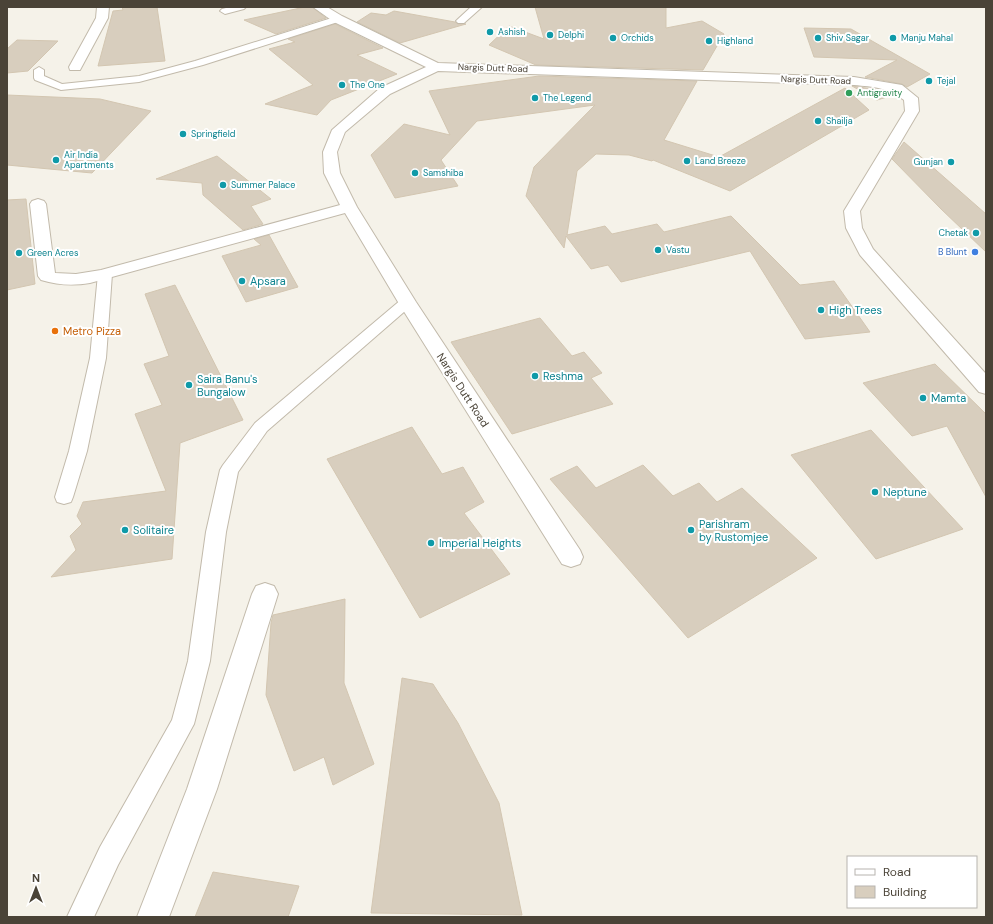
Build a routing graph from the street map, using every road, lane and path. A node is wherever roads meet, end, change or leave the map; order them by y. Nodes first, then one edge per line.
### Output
1 (103, 7) edge
2 (241, 7) edge
3 (319, 7) edge
4 (477, 7) edge
5 (225, 11) dead end
6 (338, 19) junction
7 (461, 21) dead end
8 (76, 67) dead end
9 (436, 67) junction
10 (39, 70) dead end
11 (38, 204) dead end
12 (349, 207) junction
13 (106, 274) junction
14 (407, 302) junction
15 (986, 387) edge
16 (64, 497) dead end
17 (571, 557) dead end
18 (265, 594) dead end
19 (80, 917) edge
20 (153, 917) edge

1 - 8 street
2 - 5 lane
3 - 6 street, Nargis Dutt Road
4 - 7 lane
6 - 9 street, Nargis Dutt Road
6 - 10 lane
9 - 12 street, Nargis Dutt Road
9 - 15 street, Nargis Dutt Road
11 - 13 street
12 - 13 street
12 - 14 street, Nargis Dutt Road
13 - 16 lane
14 - 17 street, Nargis Dutt Road
14 - 19 lane
18 - 20 street

